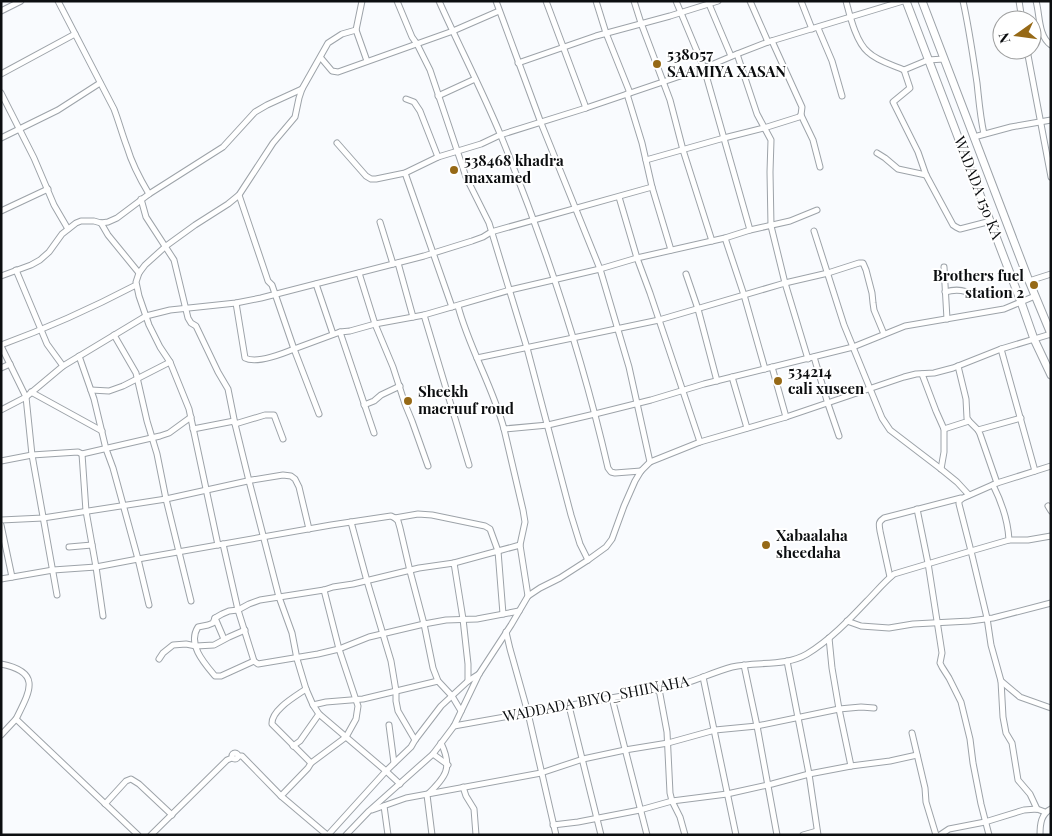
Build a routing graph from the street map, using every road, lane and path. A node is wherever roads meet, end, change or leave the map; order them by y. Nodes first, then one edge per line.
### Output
1 (21, 1) edge
2 (58, 1) edge
3 (362, 1) edge
4 (397, 1) edge
5 (439, 1) edge
6 (496, 1) edge
7 (546, 1) edge
8 (596, 1) edge
9 (634, 1) edge
10 (676, 1) edge
11 (718, 1) edge
12 (750, 1) edge
13 (801, 1) edge
14 (846, 1) edge
15 (905, 1) edge
16 (922, 1) edge
17 (964, 1) edge
18 (1036, 1) edge
19 (709, 4) junction
20 (499, 11) junction
21 (1, 12) edge
22 (681, 13) junction
23 (851, 18) junction
24 (641, 23) junction
25 (815, 28) junction
26 (356, 30) junction
27 (453, 31) junction
28 (606, 33) junction
29 (74, 34) junction
30 (770, 42) junction
31 (417, 44) junction
32 (1051, 45) edge
33 (564, 46) junction
34 (737, 54) junction
35 (731, 56) junction
36 (321, 58) junction
37 (944, 59) junction
38 (928, 60) junction
39 (1029, 60) edge
40 (368, 61) junction
41 (518, 63) junction
42 (704, 68) junction
43 (904, 70) junction
44 (1, 74) edge
45 (475, 79) junction
46 (664, 82) junction
47 (100, 83) junction
48 (302, 89) junction
49 (1, 93) edge
50 (629, 93) junction
51 (438, 96) junction
52 (842, 96) dead end
53 (406, 99) dead end
54 (586, 108) junction
55 (801, 115) junction
56 (1051, 120) edge
57 (1041, 121) junction
58 (541, 123) junction
59 (764, 128) junction
60 (19, 129) junction
61 (984, 134) junction
62 (500, 135) junction
63 (974, 137) junction
64 (1, 138) edge
65 (724, 138) junction
66 (337, 143) dead end
67 (683, 150) junction
68 (458, 152) junction
69 (876, 153) dead end
70 (438, 157) junction
71 (646, 160) junction
72 (820, 167) dead end
73 (405, 173) junction
74 (926, 175) junction
75 (1051, 177) edge
76 (652, 187) junction
77 (48, 189) junction
78 (148, 194) junction
79 (239, 195) junction
80 (619, 197) junction
81 (141, 199) junction
82 (576, 208) junction
83 (817, 210) dead end
84 (1, 211) edge
85 (533, 221) junction
86 (991, 221) junction
87 (380, 222) dead end
88 (100, 223) junction
89 (771, 226) junction
90 (68, 229) junction
91 (750, 230) junction
92 (814, 231) dead end
93 (491, 232) junction
94 (725, 238) junction
95 (712, 241) junction
96 (166, 246) junction
97 (671, 250) junction
98 (433, 253) junction
99 (637, 258) junction
100 (396, 264) junction
101 (944, 267) dead end
102 (600, 269) junction
103 (16, 270) junction
104 (138, 273) junction
105 (359, 273) junction
106 (828, 273) junction
107 (686, 274) dead end
108 (1051, 274) edge
109 (1, 276) edge
110 (554, 280) junction
111 (1029, 281) junction
112 (785, 283) junction
113 (316, 284) junction
114 (136, 285) junction
115 (510, 290) junction
116 (945, 292) junction
117 (275, 295) junction
118 (744, 295) junction
119 (974, 296) dead end
120 (1035, 296) junction
121 (1021, 302) junction
122 (236, 303) junction
123 (455, 306) junction
124 (185, 309) junction
125 (698, 309) junction
126 (424, 315) junction
127 (146, 316) junction
128 (413, 317) junction
129 (947, 319) junction
130 (659, 320) junction
131 (375, 324) junction
132 (618, 328) junction
133 (41, 330) junction
134 (340, 332) junction
135 (333, 334) junction
136 (884, 334) junction
137 (1051, 334) edge
138 (114, 335) junction
139 (572, 337) junction
140 (1034, 339) junction
141 (1, 346) edge
142 (853, 346) junction
143 (527, 348) junction
144 (294, 349) junction
145 (1001, 349) junction
146 (79, 356) junction
147 (477, 358) junction
148 (811, 358) junction
149 (170, 362) junction
150 (10, 364) junction
151 (62, 366) junction
152 (958, 366) junction
153 (772, 367) junction
154 (1, 368) edge
155 (765, 369) junction
156 (922, 374) junction
157 (1051, 375) edge
158 (732, 377) junction
159 (137, 380) junction
160 (717, 381) junction
161 (400, 386) junction
162 (870, 389) junction
163 (91, 390) junction
164 (683, 391) junction
165 (31, 392) junction
166 (26, 396) junction
167 (637, 403) junction
168 (828, 404) junction
169 (364, 405) junction
170 (1, 410) edge
171 (319, 414) dead end
172 (596, 414) junction
173 (191, 417) junction
174 (786, 417) junction
175 (1020, 418) junction
176 (969, 421) junction
177 (235, 422) junction
178 (548, 425) junction
179 (193, 428) junction
180 (747, 428) junction
181 (504, 429) junction
182 (944, 429) junction
183 (978, 430) junction
184 (102, 431) junction
185 (374, 433) dead end
186 (839, 436) dead end
187 (153, 438) junction
188 (283, 438) dead end
189 (700, 442) junction
190 (106, 449) junction
191 (82, 454) junction
192 (32, 455) junction
193 (1, 461) edge
194 (650, 462) junction
195 (469, 465) dead end
196 (428, 466) dead end
197 (1051, 466) edge
198 (941, 469) junction
199 (641, 471) junction
200 (1035, 471) junction
201 (248, 480) junction
202 (995, 484) junction
203 (206, 490) junction
204 (969, 495) junction
205 (963, 498) junction
206 (166, 499) junction
207 (123, 505) junction
208 (917, 509) junction
209 (86, 511) junction
210 (43, 518) junction
211 (395, 518) junction
212 (1, 520) edge
213 (351, 522) junction
214 (1, 526) edge
215 (309, 529) junction
216 (1051, 536) edge
217 (263, 537) junction
218 (1009, 540) junction
219 (520, 544) junction
220 (92, 545) junction
221 (221, 545) junction
222 (69, 546) dead end
223 (498, 551) junction
224 (971, 551) junction
225 (180, 552) junction
226 (138, 559) junction
227 (588, 560) junction
228 (454, 563) junction
229 (928, 564) junction
230 (96, 567) junction
231 (53, 570) junction
232 (410, 571) junction
233 (12, 577) junction
234 (890, 577) junction
235 (1, 579) edge
236 (367, 581) junction
237 (324, 590) junction
238 (57, 595) dead end
239 (528, 596) junction
240 (280, 597) junction
241 (191, 601) dead end
242 (1051, 603) edge
243 (149, 605) dead end
244 (238, 610) junction
245 (519, 611) junction
246 (504, 614) junction
247 (103, 616) dead end
248 (215, 618) junction
249 (987, 618) junction
250 (463, 619) junction
251 (847, 621) junction
252 (937, 622) junction
253 (424, 624) junction
254 (245, 630) junction
255 (506, 632) junction
256 (382, 634) junction
257 (829, 638) junction
258 (224, 639) junction
259 (196, 646) junction
260 (339, 649) junction
261 (297, 658) junction
262 (159, 660) dead end
263 (254, 661) junction
264 (786, 661) junction
265 (1, 664) edge
266 (744, 665) junction
267 (479, 674) junction
268 (703, 677) junction
269 (438, 681) junction
270 (468, 681) junction
271 (1001, 681) junction
272 (306, 689) junction
273 (659, 690) junction
274 (396, 691) junction
275 (452, 696) junction
276 (612, 698) junction
277 (356, 699) junction
278 (313, 705) junction
279 (569, 706) junction
280 (874, 708) dead end
281 (1051, 708) edge
282 (839, 709) junction
283 (461, 711) junction
284 (319, 714) junction
285 (528, 714) junction
286 (797, 717) junction
287 (16, 719) junction
288 (390, 725) dead end
289 (454, 726) junction
290 (757, 726) junction
291 (715, 730) junction
292 (912, 732) dead end
293 (1, 736) edge
294 (346, 737) junction
295 (415, 740) junction
296 (441, 743) junction
297 (668, 743) junction
298 (294, 746) junction
299 (625, 750) junction
300 (433, 754) junction
301 (916, 755) junction
302 (583, 760) junction
303 (311, 763) junction
304 (394, 763) junction
305 (448, 765) junction
306 (851, 766) junction
307 (386, 771) junction
308 (541, 773) junction
309 (809, 774) junction
310 (400, 784) junction
311 (767, 785) junction
312 (463, 786) junction
313 (727, 794) junction
314 (426, 795) junction
315 (281, 796) junction
316 (672, 801) junction
317 (105, 804) junction
318 (384, 806) junction
319 (1038, 809) junction
320 (640, 810) junction
321 (1048, 810) edge
322 (369, 811) junction
323 (172, 815) junction
324 (598, 818) junction
325 (985, 822) junction
326 (553, 825) junction
327 (817, 833) edge
328 (138, 835) edge
329 (151, 835) edge
330 (327, 835) edge
331 (346, 835) edge
332 (388, 835) edge
333 (432, 835) edge
334 (476, 835) edge
335 (556, 835) edge
336 (601, 835) edge
337 (647, 835) edge
338 (685, 835) edge
339 (736, 835) edge
340 (777, 835) edge
341 (803, 835) edge
342 (938, 835) edge
343 (989, 835) edge
344 (1040, 835) edge

1 - 21 street
2 - 29 street
3 - 26 street
4 - 31 street
5 - 27 street
6 - 20 street
7 - 33 street
8 - 28 street
9 - 24 street
10 - 22 street
11 - 19 street
12 - 30 street
13 - 25 street
14 - 23 street
15 - 23 street
15 - 38 street, WADADA 150 KA
16 - 37 street, WADADA 150 KA
17 - 61 street
18 - 32 street
19 - 22 street
19 - 35 street
20 - 27 street
20 - 41 street
22 - 24 street
22 - 42 street
23 - 25 street
23 - 43 street
24 - 28 street
24 - 46 street
25 - 30 street
25 - 52 street
26 - 36 street
26 - 40 street
27 - 31 street
27 - 45 street
28 - 33 street
28 - 50 street
29 - 44 street
29 - 47 street
30 - 34 street
30 - 55 street
31 - 40 street
31 - 51 street
33 - 41 street
33 - 54 street
34 - 35 street
34 - 59 street
35 - 42 street
36 - 40 street
36 - 48 street
37 - 38 street
37 - 63 street, WADADA 150 KA
38 - 43 street
38 - 86 street, WADADA 150 KA
39 - 57 street
41 - 58 street
42 - 46 street
42 - 65 street
43 - 74 street
45 - 51 street
45 - 62 street
46 - 50 street
46 - 67 street
47 - 60 street
47 - 78 street
48 - 78 street
48 - 79 street
49 - 60 street
50 - 54 street
50 - 71 street
51 - 68 street
53 - 70 street
54 - 58 street
55 - 59 street
55 - 72 street
56 - 57 street
57 - 61 street
57 - 75 street
58 - 62 street
58 - 82 street
59 - 65 street
59 - 89 street
60 - 64 street
60 - 77 street
61 - 63 street
62 - 68 street
62 - 85 street
63 - 111 street, WADADA 150 KA
65 - 67 street
65 - 91 street
66 - 73 street
67 - 71 street
67 - 95 street
68 - 70 street
68 - 93 street
69 - 74 street
70 - 73 street
71 - 76 street
73 - 98 street
74 - 86 street
76 - 80 street
76 - 97 street
77 - 84 street
77 - 90 street
78 - 81 street
79 - 96 street
79 - 117 street
80 - 82 street
80 - 99 street
81 - 88 street
81 - 96 street
82 - 85 street
82 - 102 street
83 - 89 street
85 - 93 street
85 - 110 street
86 - 121 street, WADADA 150 KA
87 - 100 street
88 - 90 street
88 - 104 street
89 - 91 street
89 - 112 street
90 - 103 street
91 - 94 street
92 - 106 street
93 - 98 street
93 - 115 street
94 - 95 street
94 - 118 street
95 - 97 street
96 - 104 street
96 - 124 street
97 - 99 street
98 - 100 street
98 - 123 street
99 - 102 street
99 - 130 street
100 - 105 street
100 - 128 street
101 - 116 street
102 - 110 street
102 - 132 street
103 - 109 street
103 - 133 street
104 - 114 street
105 - 113 street
105 - 131 street
106 - 112 street
106 - 136 street
106 - 142 street
107 - 125 street
108 - 111 street
110 - 115 street
110 - 139 street
111 - 120 street, WADADA 150 KA
112 - 118 street
112 - 148 street
113 - 117 street
113 - 135 street
114 - 127 street
114 - 133 street
115 - 123 street
115 - 143 street
116 - 119 street
116 - 129 street
117 - 122 street
117 - 144 street
118 - 125 street
118 - 155 street
120 - 121 street
120 - 137 street, WADADA 150 KA
121 - 129 street
121 - 140 street, WADADA 150 KA
122 - 124 street
122 - 144 street
123 - 126 street
123 - 147 street
124 - 127 street
124 - 177 street
125 - 130 street
125 - 160 street
126 - 128 street
126 - 195 street
127 - 138 street
127 - 149 street
128 - 131 street
129 - 136 street
130 - 132 street
130 - 164 street
131 - 134 street
131 - 161 street
132 - 139 street
132 - 167 street
133 - 141 street
133 - 151 street
134 - 135 street
134 - 169 street
135 - 144 street
136 - 142 street
137 - 140 street
138 - 146 street
138 - 159 street
139 - 143 street
139 - 172 street
140 - 145 street
140 - 157 street, WADADA 150 KA
141 - 150 street
142 - 148 street
142 - 162 street
143 - 147 street
143 - 178 street
144 - 171 street
145 - 152 street
145 - 175 street
146 - 151 street
146 - 163 street
147 - 181 street
148 - 153 street
148 - 168 street
149 - 159 street
149 - 173 street
150 - 154 street
150 - 166 street
151 - 165 street
152 - 156 street
152 - 176 street
153 - 155 street
153 - 174 street
155 - 158 street
156 - 162 street
156 - 182 street
158 - 160 street
158 - 180 street
159 - 163 street
159 - 187 street
160 - 164 street
161 - 169 street
161 - 196 street
162 - 168 street
162 - 198 street
163 - 184 street
164 - 167 street
164 - 189 street
165 - 166 street
165 - 184 street
166 - 170 street
166 - 192 street
167 - 172 street
167 - 194 street
168 - 174 street
168 - 186 street
169 - 185 street
172 - 178 street
172 - 199 street
173 - 179 street
173 - 187 street
174 - 180 street
175 - 183 street
175 - 200 street
176 - 182 street
176 - 183 street
177 - 179 street
177 - 188 street
177 - 201 street
178 - 181 street
178 - 227 street
179 - 203 street
180 - 189 street
181 - 219 street
182 - 198 street
183 - 202 street
184 - 190 street
187 - 190 street
187 - 206 street
189 - 194 street
190 - 191 street
190 - 207 street
191 - 192 street
191 - 209 street
192 - 193 street
192 - 210 street
194 - 199 street
197 - 200 street
198 - 204 street
199 - 227 street
200 - 202 street
201 - 203 street
201 - 215 street
201 - 217 street
202 - 204 street
202 - 218 street
203 - 206 street
203 - 221 street
204 - 205 street
205 - 208 street
205 - 224 street
206 - 207 street
206 - 225 street
207 - 209 street
207 - 226 street
208 - 229 street
208 - 234 street
209 - 210 street
209 - 220 street
210 - 212 street
210 - 231 street
211 - 213 street
211 - 223 street
211 - 232 street
213 - 215 street
213 - 236 street
214 - 233 street
215 - 217 street
216 - 218 street, WADDADA BIYO_SHIINAHA
217 - 221 street
217 - 240 street
218 - 224 street, WADDADA BIYO_SHIINAHA
219 - 223 street
219 - 239 street
220 - 222 street
220 - 230 street
221 - 225 street
221 - 244 street
223 - 228 street
223 - 246 street
224 - 229 street, WADDADA BIYO_SHIINAHA
224 - 249 street
225 - 226 street
225 - 241 street
226 - 230 street
226 - 243 street
227 - 239 street
228 - 232 street
228 - 250 street
229 - 234 street, WADDADA BIYO_SHIINAHA
229 - 252 street
230 - 231 street
230 - 247 street
231 - 233 street
231 - 238 street
232 - 236 street
232 - 253 street
233 - 235 street
234 - 251 street, WADDADA BIYO_SHIINAHA
236 - 237 street
236 - 256 street
237 - 240 street
237 - 260 street
239 - 245 street
240 - 244 street
240 - 261 street
242 - 249 street
244 - 248 street
244 - 254 street
245 - 246 street
245 - 255 street
246 - 250 street
248 - 258 street
248 - 259 street
249 - 252 street
249 - 271 street
250 - 253 street
250 - 270 street
251 - 252 street
251 - 257 street, WADDADA BIYO_SHIINAHA
252 - 325 street
253 - 256 street
253 - 269 street
254 - 258 street
254 - 263 street
255 - 267 street
255 - 285 street
256 - 260 street
256 - 274 street
257 - 264 street, WADDADA BIYO_SHIINAHA
257 - 282 street
258 - 259 street
259 - 262 street
259 - 263 street
260 - 261 street
260 - 277 street
261 - 263 street
261 - 272 street
264 - 266 street, WADDADA BIYO_SHIINAHA
264 - 286 street
265 - 287 street
266 - 268 street, WADDADA BIYO_SHIINAHA
266 - 290 street
267 - 270 street
267 - 283 street
268 - 273 street, WADDADA BIYO_SHIINAHA
268 - 291 street
269 - 274 street
269 - 275 street
270 - 275 street
271 - 281 street
271 - 319 street
272 - 278 street
272 - 298 street
273 - 276 street, WADDADA BIYO_SHIINAHA
273 - 297 street
274 - 277 street
274 - 295 street
275 - 283 street
275 - 295 street
276 - 279 street, WADDADA BIYO_SHIINAHA
276 - 299 street
277 - 278 street
277 - 294 street
278 - 284 street
279 - 285 street, WADDADA BIYO_SHIINAHA
279 - 302 street
280 - 282 street
282 - 286 street
282 - 306 street
283 - 289 street
284 - 294 street
284 - 298 street
285 - 289 street, WADDADA BIYO_SHIINAHA
285 - 308 street
286 - 290 street
286 - 309 street
287 - 293 street
287 - 317 street
288 - 304 street
289 - 296 street
290 - 291 street
290 - 311 street
291 - 297 street
291 - 313 street
292 - 301 street
294 - 303 street
294 - 307 street
295 - 304 street
296 - 300 street
296 - 305 street
297 - 299 street
297 - 316 street
298 - 303 street
299 - 302 street
299 - 320 street
300 - 305 street
300 - 310 street
301 - 306 street
301 - 342 street
302 - 308 street
302 - 324 street
303 - 315 street
304 - 307 street
305 - 314 street
306 - 309 street
307 - 310 street
307 - 330 street
308 - 312 street
308 - 326 street
309 - 311 street
309 - 327 street
310 - 322 street
311 - 313 street
311 - 340 street
312 - 314 street
312 - 334 street
313 - 316 street
313 - 339 street
314 - 318 street
314 - 333 street
315 - 323 street
315 - 330 street
316 - 320 street
316 - 338 street
317 - 323 street
317 - 328 street
318 - 322 street
318 - 332 street
319 - 321 street
319 - 325 street
320 - 324 street
320 - 337 street
321 - 344 street
322 - 331 street
323 - 329 street
324 - 326 street
324 - 336 street
325 - 342 street
325 - 343 street
326 - 335 street
327 - 341 street

